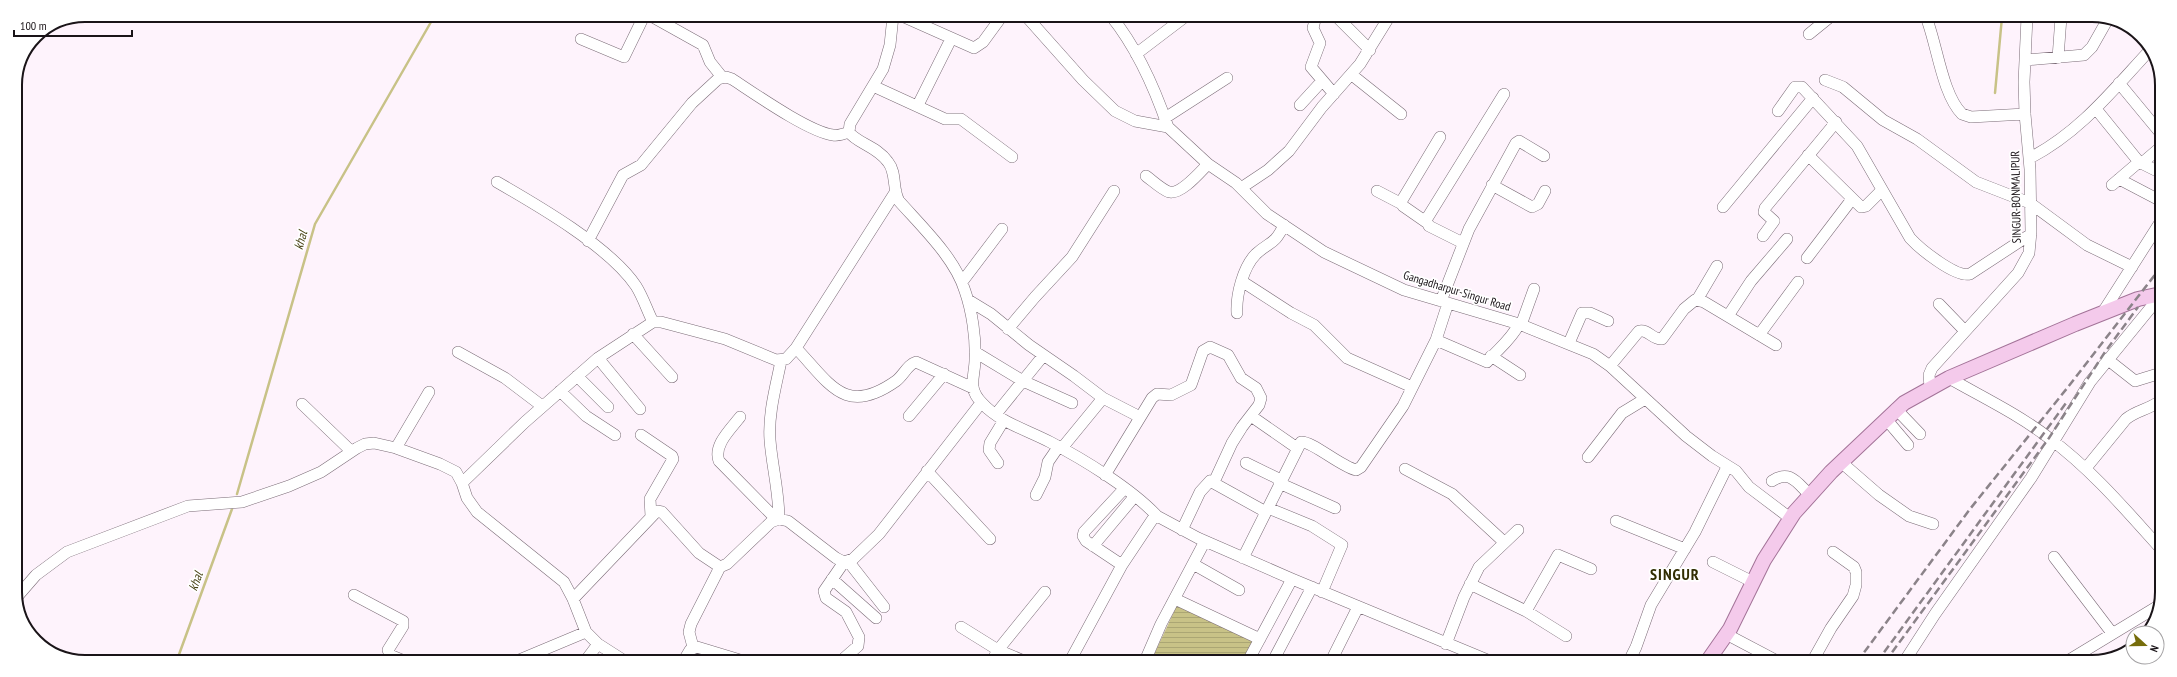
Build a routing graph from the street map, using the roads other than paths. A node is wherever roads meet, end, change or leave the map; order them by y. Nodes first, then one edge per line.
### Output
1 (641, 22) edge
2 (662, 22) edge
3 (892, 22) edge
4 (915, 22) edge
5 (998, 22) edge
6 (1031, 22) edge
7 (1116, 22) edge
8 (1178, 22) edge
9 (1314, 22) edge
10 (1343, 22) edge
11 (1386, 22) edge
12 (1824, 22) edge
13 (1928, 22) edge
14 (2027, 22) edge
15 (2061, 22) edge
16 (2105, 24) edge
17 (1809, 34) dead end
18 (950, 38) junction
19 (581, 39) dead end
20 (1370, 50) junction
21 (1136, 54) junction
22 (2147, 54) edge
23 (2058, 58) junction
24 (2025, 60) junction
25 (1352, 75) junction
26 (722, 77) junction
27 (1228, 78) dead end
28 (1826, 80) dead end
29 (1322, 81) junction
30 (2119, 84) junction
31 (873, 86) junction
32 (1334, 94) junction
33 (1504, 94) dead end
34 (1813, 98) junction
35 (1300, 105) dead end
36 (918, 106) junction
37 (2096, 109) junction
38 (1778, 111) dead end
39 (1401, 114) dead end
40 (2024, 114) junction
41 (1836, 122) junction
42 (1166, 123) junction
43 (2155, 127) edge
44 (849, 132) junction
45 (1440, 137) dead end
46 (2155, 151) edge
47 (1808, 155) junction
48 (1544, 156) dead end
49 (1012, 157) dead end
50 (2030, 158) junction
51 (2140, 163) junction
52 (1208, 164) junction
53 (2155, 170) edge
54 (1146, 176) dead end
55 (497, 182) dead end
56 (1492, 185) junction
57 (1241, 188) junction
58 (1882, 190) junction
59 (896, 191) junction
60 (1114, 191) dead end
61 (1376, 191) dead end
62 (1545, 191) dead end
63 (1852, 199) junction
64 (2155, 199) edge
65 (2030, 203) junction
66 (1402, 204) junction
67 (1723, 207) dead end
68 (1426, 222) junction
69 (1284, 225) junction
70 (1002, 229) dead end
71 (2155, 231) edge
72 (2031, 234) junction
73 (1763, 236) dead end
74 (1786, 239) dead end
75 (588, 241) junction
76 (1463, 243) junction
77 (1807, 258) dead end
78 (1717, 266) dead end
79 (2132, 267) junction
80 (962, 282) junction
81 (1243, 282) junction
82 (1798, 282) dead end
83 (1534, 289) dead end
84 (2155, 295) edge
85 (968, 300) junction
86 (1697, 300) junction
87 (2155, 301) edge
88 (1445, 302) junction
89 (1939, 304) dead end
90 (2103, 312) junction
91 (1237, 313) dead end
92 (1728, 316) junction
93 (1608, 321) dead end
94 (653, 322) junction
95 (1520, 324) junction
96 (1008, 328) junction
97 (1965, 331) junction
98 (633, 334) junction
99 (1760, 335) junction
100 (1436, 340) junction
101 (1569, 343) junction
102 (1776, 345) dead end
103 (796, 348) junction
104 (458, 352) dead end
105 (975, 352) junction
106 (1043, 356) junction
107 (1491, 356) junction
108 (598, 358) junction
109 (2107, 359) junction
110 (781, 361) junction
111 (1610, 366) junction
112 (944, 374) junction
113 (1520, 375) dead end
114 (2155, 375) edge
115 (577, 376) junction
116 (672, 377) dead end
117 (1949, 378) junction
118 (1023, 381) junction
119 (1412, 387) junction
120 (1930, 387) junction
121 (973, 388) junction
122 (560, 391) junction
123 (429, 392) dead end
124 (1103, 398) junction
125 (1645, 399) junction
126 (981, 403) junction
127 (1072, 403) dead end
128 (302, 404) dead end
129 (2155, 405) edge
130 (542, 406) junction
131 (608, 407) dead end
132 (640, 409) dead end
133 (1891, 414) junction
134 (909, 416) dead end
135 (1251, 416) junction
136 (740, 417) dead end
137 (1000, 417) junction
138 (1140, 417) junction
139 (1920, 434) dead end
140 (614, 435) dead end
141 (641, 435) dead end
142 (2054, 442) junction
143 (1908, 446) dead end
144 (1060, 447) junction
145 (396, 448) junction
146 (1297, 448) junction
147 (351, 451) junction
148 (1588, 457) dead end
149 (1246, 462) dead end
150 (1841, 462) junction
151 (998, 463) dead end
152 (1727, 467) junction
153 (2086, 468) junction
154 (1405, 469) dead end
155 (927, 471) junction
156 (1105, 475) junction
157 (1280, 481) junction
158 (1772, 481) dead end
159 (1214, 482) junction
160 (462, 483) junction
161 (1124, 489) junction
162 (1036, 495) dead end
163 (1810, 495) junction
164 (1134, 497) junction
165 (1335, 508) dead end
166 (1267, 510) junction
167 (651, 516) junction
168 (1157, 516) junction
169 (1790, 518) junction
170 (778, 519) junction
171 (1616, 521) dead end
172 (1933, 524) dead end
173 (1182, 530) junction
174 (1518, 530) dead end
175 (990, 539) dead end
176 (1205, 541) junction
177 (1504, 542) junction
178 (2155, 543) edge
179 (1093, 546) junction
180 (1685, 549) junction
181 (1833, 552) dead end
182 (2054, 557) dead end
183 (1243, 558) junction
184 (846, 561) junction
185 (1713, 562) dead end
186 (1193, 564) junction
187 (1122, 565) junction
188 (720, 567) junction
189 (1591, 569) dead end
190 (832, 579) junction
191 (1292, 579) junction
192 (1753, 582) junction
193 (1470, 584) junction
194 (1239, 590) dead end
195 (1317, 590) junction
196 (22, 591) edge
197 (1045, 592) dead end
198 (354, 595) dead end
199 (573, 599) junction
200 (1175, 599) junction
201 (884, 607) dead end
202 (1358, 607) junction
203 (2152, 609) edge
204 (1526, 611) junction
205 (876, 618) dead end
206 (961, 627) dead end
207 (586, 632) junction
208 (2112, 633) junction
209 (1726, 634) junction
210 (1566, 636) dead end
211 (1260, 639) junction
212 (598, 644) junction
213 (1446, 644) junction
214 (693, 647) junction
215 (998, 650) junction
216 (390, 655) edge
217 (531, 655) edge
218 (590, 655) edge
219 (612, 655) edge
220 (687, 655) edge
221 (725, 655) edge
222 (848, 655) edge
223 (995, 655) edge
224 (1010, 655) edge
225 (1073, 655) edge
226 (1148, 655) edge
227 (1251, 655) edge
228 (1277, 655) edge
229 (1334, 655) edge
230 (1466, 655) edge
231 (1632, 655) edge
232 (1712, 655) edge
233 (1766, 655) edge
234 (1816, 655) edge
235 (1909, 655) edge
236 (2077, 655) edge

1 - 19 street
2 - 26 street
3 - 31 street
4 - 18 street
5 - 18 street
6 - 42 street
7 - 21 street
8 - 21 street
9 - 29 street
10 - 20 street
11 - 20 street
12 - 17 street
13 - 40 street
14 - 24 street, SINGUR-BONMALIPUR
15 - 23 street
16 - 23 street
18 - 36 street
20 - 25 street
21 - 42 street
22 - 30 street
23 - 24 street
24 - 40 street, SINGUR-BONMALIPUR
25 - 32 street
25 - 39 street
26 - 44 street
26 - 75 street
27 - 42 street
28 - 65 street
29 - 32 street
29 - 35 street
30 - 37 street
30 - 43 street
31 - 36 street
31 - 44 street
32 - 57 street
33 - 68 street
34 - 38 street
34 - 41 street
34 - 67 street
36 - 49 street
37 - 50 street
37 - 51 street
40 - 50 street, SINGUR-BONMALIPUR
41 - 47 street
41 - 58 street
42 - 52 street, Gangadharpur-Singur Road
44 - 59 street
45 - 66 street
46 - 51 street
47 - 63 street
47 - 73 street
48 - 56 street
50 - 65 street, SINGUR-BONMALIPUR
51 - 53 street
51 - 64 street
52 - 54 street
52 - 57 street, Gangadharpur-Singur Road
55 - 75 street
56 - 62 street
56 - 76 street
57 - 69 street, Gangadharpur-Singur Road
58 - 63 street
58 - 72 street
59 - 80 street
59 - 103 street
60 - 96 street
61 - 66 street
63 - 77 street
65 - 72 street, SINGUR-BONMALIPUR
65 - 79 street
66 - 68 street
68 - 76 street
69 - 81 street
69 - 88 street, Gangadharpur-Singur Road
70 - 80 street
71 - 79 street
72 - 97 street, SINGUR-BONMALIPUR
74 - 92 street
75 - 94 street
76 - 88 street
78 - 86 street
79 - 90 street
80 - 85 street
81 - 91 street
81 - 119 street
82 - 99 street
83 - 95 street
84 - 90 main road
85 - 96 street
85 - 105 street
86 - 92 street
86 - 111 street
87 - 109 street
88 - 95 street, Gangadharpur-Singur Road
88 - 100 street
89 - 97 street
90 - 117 main road
92 - 99 street
93 - 101 street
94 - 98 street
94 - 110 street
95 - 101 street, Gangadharpur-Singur Road
95 - 107 street
96 - 106 street
97 - 120 street, SINGUR-BONMALIPUR
98 - 108 street
98 - 116 street
99 - 102 street
100 - 107 street
100 - 119 street
101 - 111 street, Gangadharpur-Singur Road
103 - 110 street
103 - 112 street
104 - 130 street
105 - 118 street
105 - 121 street
106 - 118 street
106 - 124 street
107 - 113 street
108 - 115 street
108 - 132 street
109 - 114 street
109 - 142 street
110 - 170 street
111 - 125 street, Gangadharpur-Singur Road
112 - 121 street
112 - 134 street
115 - 122 street
115 - 131 street
117 - 120 main road
117 - 142 street
118 - 127 street
118 - 137 street
119 - 146 street
120 - 133 main road
121 - 126 street
122 - 130 street
122 - 140 street
123 - 145 street
124 - 138 street
124 - 144 street
125 - 148 street
125 - 152 street, Gangadharpur-Singur Road
126 - 137 street
126 - 155 street
128 - 147 street
129 - 153 street
130 - 160 street
133 - 139 street
133 - 143 street
133 - 150 main road
135 - 138 street
135 - 146 street
135 - 159 street
136 - 170 street
137 - 144 street
137 - 151 street
138 - 156 street
141 - 167 street
142 - 153 street
142 - 235 street
144 - 156 street
144 - 162 street
145 - 147 street
145 - 160 street
146 - 157 street
147 - 196 street
149 - 157 street
150 - 163 main road
150 - 172 street
152 - 169 street, Gangadharpur-Singur Road
152 - 180 street
153 - 178 street
154 - 177 street
155 - 175 street
155 - 184 street
156 - 161 street
157 - 165 street
157 - 166 street
158 - 163 street
159 - 166 street
159 - 173 street
160 - 199 street
161 - 164 street
161 - 179 street
163 - 169 main road
164 - 168 street
164 - 179 street
166 - 183 street
166 - 195 street
167 - 188 street
167 - 199 street
168 - 173 street
168 - 187 street
169 - 192 main road
170 - 184 street
170 - 188 street
171 - 180 street
173 - 176 street
174 - 177 street
176 - 183 street
176 - 186 street
177 - 193 street
179 - 187 street
180 - 231 street
181 - 234 street
182 - 208 street
183 - 191 street
184 - 190 street
184 - 201 street
185 - 192 street
186 - 194 street
186 - 200 street
187 - 225 street
188 - 214 street
189 - 204 street
190 - 205 street
190 - 222 street
191 - 195 street
191 - 211 street
192 - 209 main road
193 - 204 street
193 - 213 street
195 - 202 street
195 - 228 street
197 - 215 street
198 - 216 street
199 - 207 street
200 - 211 street
200 - 226 street
202 - 213 street
202 - 229 street
203 - 208 street
204 - 210 street
206 - 215 street
207 - 212 street
207 - 217 street
208 - 236 street
209 - 232 main road
209 - 233 street
211 - 227 street
212 - 218 street
212 - 219 street
213 - 230 street
214 - 220 street
214 - 221 street
215 - 223 street
215 - 224 street

